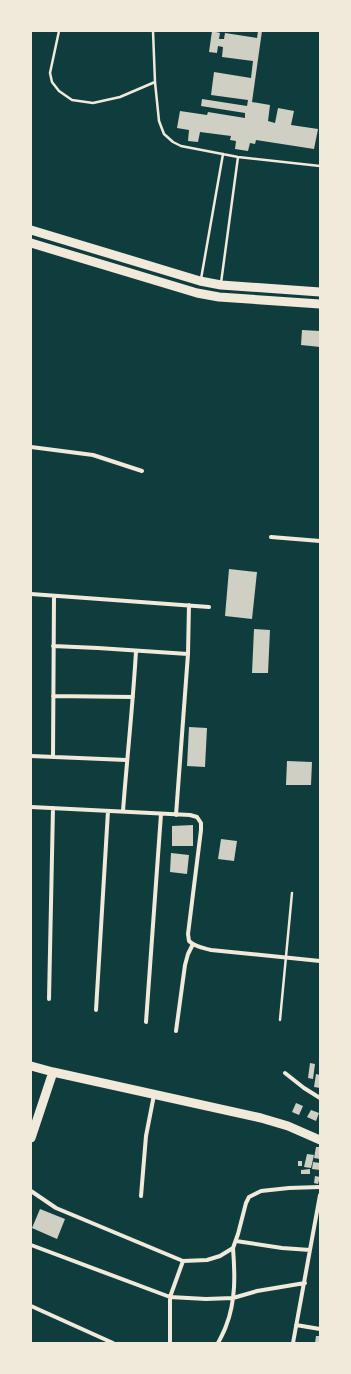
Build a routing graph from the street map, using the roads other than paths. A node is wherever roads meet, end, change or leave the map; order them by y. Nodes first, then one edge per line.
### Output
1 (59, 31) edge
2 (153, 31) edge
3 (155, 82) junction
4 (223, 154) junction
5 (238, 157) junction
6 (320, 166) edge
7 (31, 230) edge
8 (31, 243) edge
9 (200, 281) junction
10 (221, 285) junction
11 (320, 292) edge
12 (320, 304) edge
13 (31, 447) edge
14 (142, 471) dead end
15 (271, 537) dead end
16 (320, 541) edge
17 (31, 594) edge
18 (54, 596) junction
19 (188, 605) junction
20 (209, 607) dead end
21 (54, 646) junction
22 (136, 651) junction
23 (188, 654) junction
24 (53, 696) junction
25 (133, 697) junction
26 (31, 756) edge
27 (53, 757) junction
28 (126, 760) junction
29 (31, 807) edge
30 (53, 808) junction
31 (108, 811) junction
32 (123, 811) junction
33 (161, 814) junction
34 (176, 815) junction
35 (292, 893) dead end
36 (193, 944) junction
37 (286, 957) junction
38 (320, 961) edge
39 (49, 999) dead end
40 (96, 1010) dead end
41 (280, 1020) dead end
42 (146, 1022) dead end
43 (176, 1031) dead end
44 (31, 1066) edge
45 (53, 1072) junction
46 (285, 1073) dead end
47 (154, 1094) junction
48 (320, 1098) edge
49 (31, 1138) edge
50 (320, 1140) edge
51 (320, 1187) edge
52 (31, 1191) edge
53 (320, 1195) edge
54 (141, 1196) dead end
55 (236, 1241) junction
56 (31, 1245) edge
57 (233, 1248) junction
58 (310, 1250) junction
59 (183, 1261) junction
60 (305, 1283) junction
61 (170, 1297) junction
62 (233, 1298) junction
63 (31, 1306) edge
64 (296, 1325) junction
65 (320, 1329) edge
66 (102, 1338) junction
67 (100, 1343) edge
68 (113, 1343) edge
69 (170, 1343) edge
70 (218, 1343) edge
71 (293, 1343) edge

1 - 3 lane
2 - 3 lane
3 - 4 lane
4 - 5 lane
4 - 9 lane
5 - 6 lane
5 - 10 lane
7 - 9 main road
8 - 12 main road
9 - 10 main road
10 - 11 main road
13 - 14 street
15 - 16 street
17 - 18 street
18 - 19 street
18 - 21 street
19 - 20 street
19 - 23 street
21 - 22 street
21 - 24 street
22 - 23 street
22 - 25 street
23 - 34 street
24 - 25 street
24 - 27 street
25 - 28 street
26 - 27 street
27 - 28 street
28 - 32 street
29 - 30 street
30 - 31 street
30 - 39 street
31 - 32 street
31 - 40 street
32 - 33 street
33 - 34 street
33 - 42 street
34 - 36 street
35 - 37 lane
36 - 37 street
36 - 43 street
37 - 38 street
37 - 41 lane
44 - 45 main road
45 - 47 main road
45 - 49 main road
46 - 48 street
47 - 50 main road
47 - 54 street
51 - 55 street
52 - 59 street
53 - 58 street
55 - 57 street
55 - 58 street
56 - 61 street
57 - 59 street
57 - 62 street
58 - 60 street
59 - 61 street
60 - 62 street
60 - 64 street
61 - 62 street
61 - 69 street
62 - 70 street
63 - 66 street
64 - 65 street
64 - 71 street
66 - 67 street
66 - 68 street

